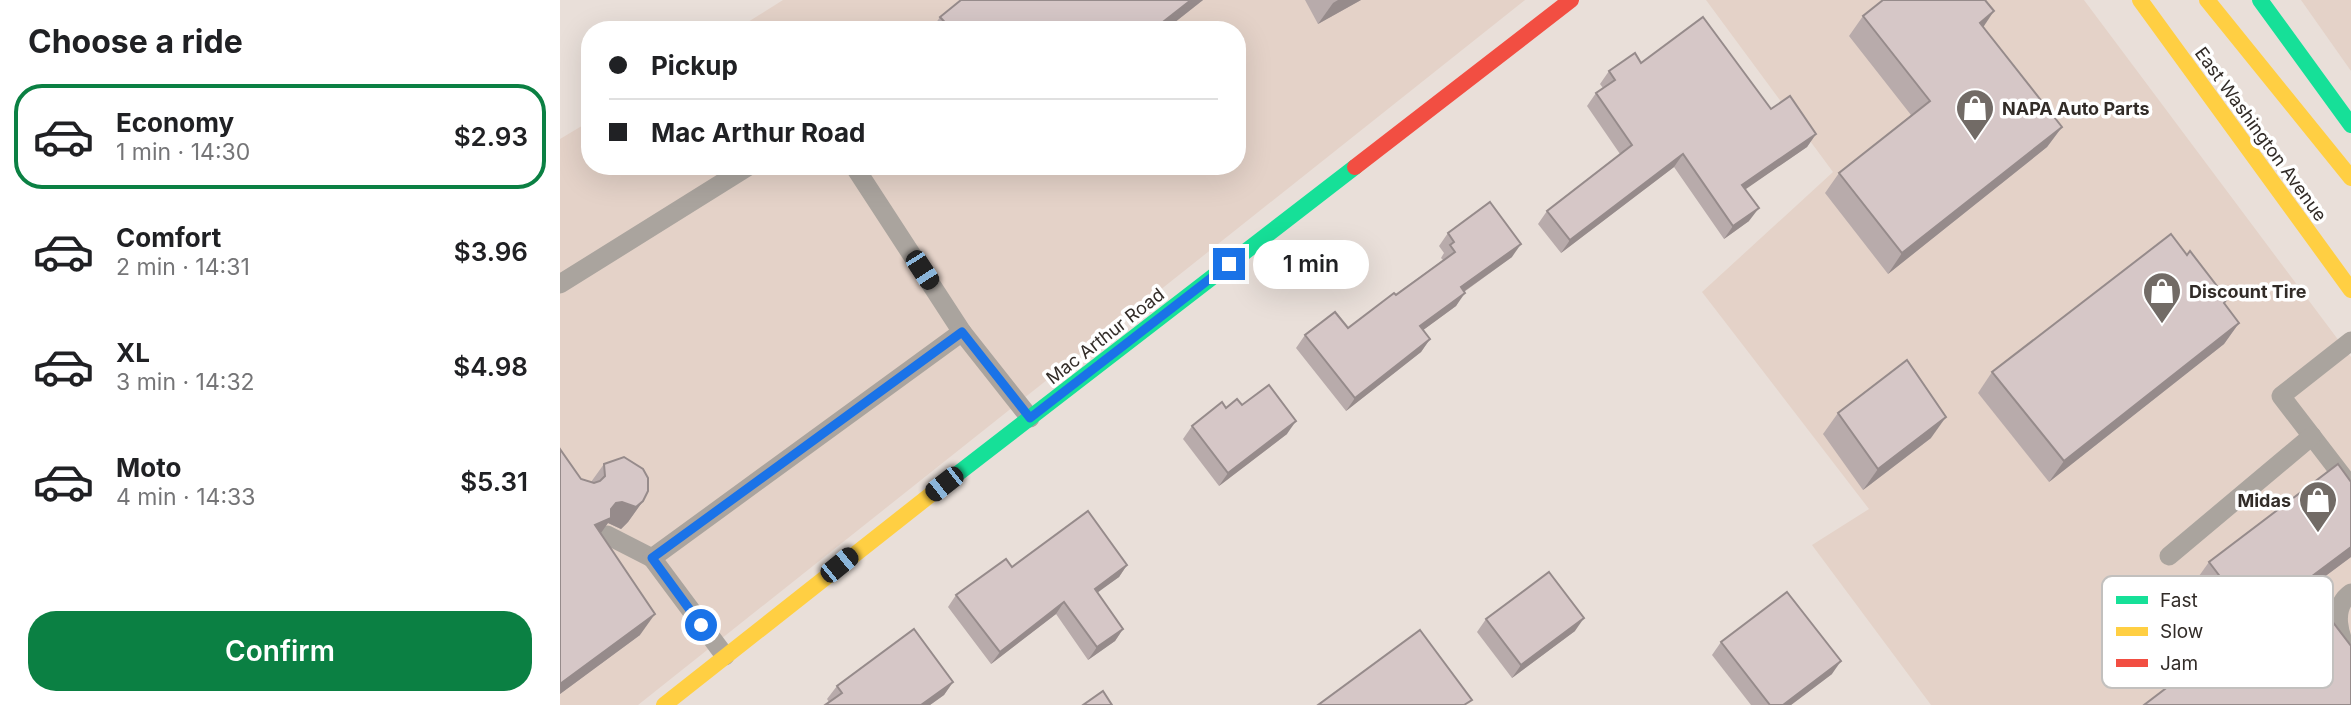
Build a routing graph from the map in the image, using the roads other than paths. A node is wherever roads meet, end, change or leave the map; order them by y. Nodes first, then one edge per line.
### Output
1 (1571, 0) edge
2 (2140, 0) edge
3 (2207, 0) edge
4 (2260, 0) edge
5 (2351, 125) edge
6 (735, 175) edge
7 (859, 175) edge
8 (2351, 178) edge
9 (560, 284) edge
10 (2351, 290) edge
11 (962, 332) junction
12 (2351, 341) edge
13 (1030, 418) junction
14 (2312, 436) junction
15 (2351, 487) edge
16 (607, 535) edge
17 (2169, 556) dead end
18 (652, 558) junction
19 (2351, 593) edge
20 (2351, 655) edge
21 (725, 656) junction
22 (664, 705) edge

1 - 13 street, Mac Arthur Road
2 - 10 street, East Washington Avenue
3 - 8 street
4 - 5 street
6 - 9 lane
7 - 11 lane
11 - 13 lane
11 - 18 lane
12 - 14 lane
13 - 21 street, Mac Arthur Road
14 - 15 lane
14 - 17 lane
16 - 18 lane
18 - 21 lane
19 - 20 lane
21 - 22 street, Mac Arthur Road

